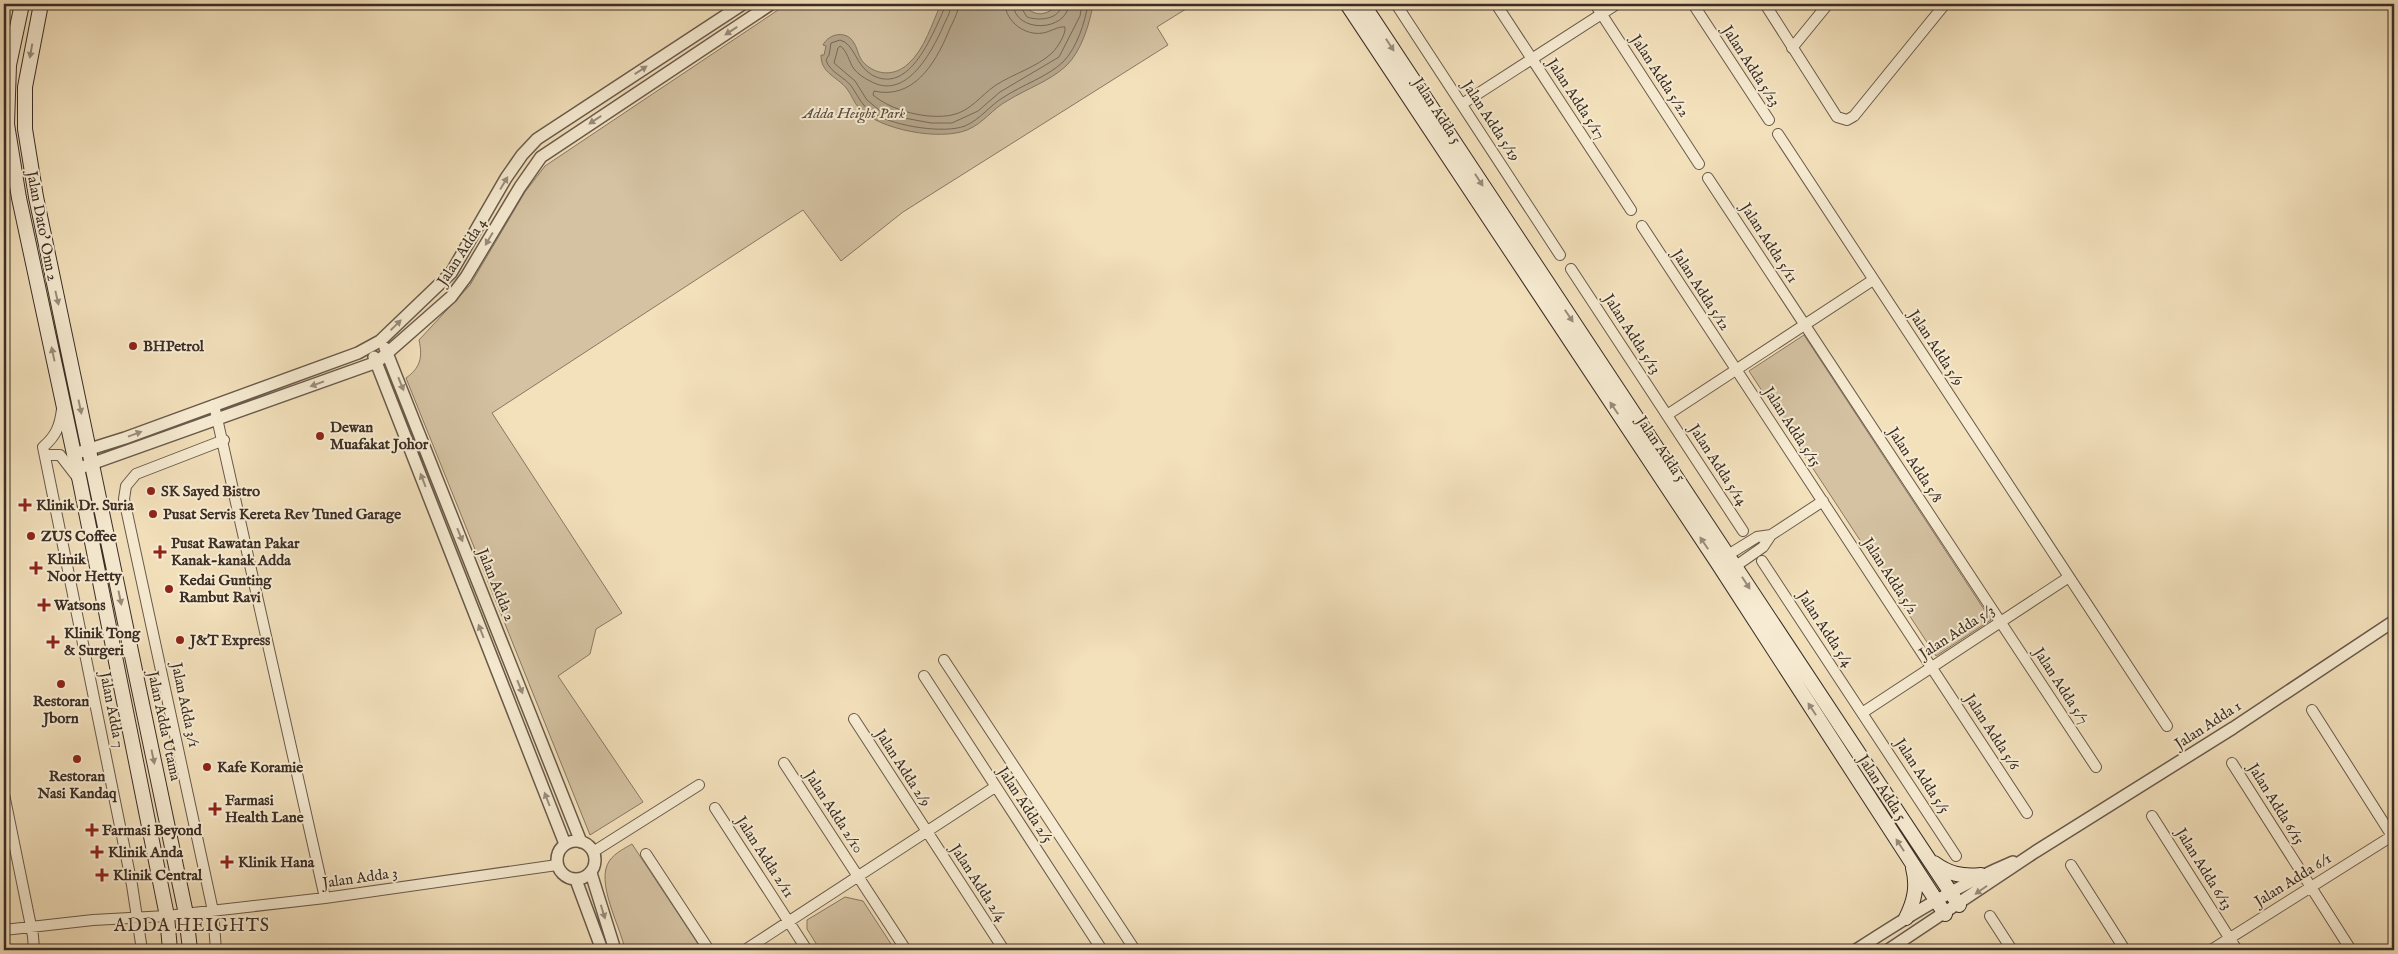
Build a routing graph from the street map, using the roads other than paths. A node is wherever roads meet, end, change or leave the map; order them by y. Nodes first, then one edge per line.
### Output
1 (22, 4) edge
2 (41, 4) edge
3 (743, 4) edge
4 (772, 4) edge
5 (1346, 4) edge
6 (1364, 4) edge
7 (1396, 4) edge
8 (1496, 4) edge
9 (1595, 4) edge
10 (1617, 4) edge
11 (1693, 4) edge
12 (1765, 4) edge
13 (1828, 4) edge
14 (1945, 4) edge
15 (1601, 14) junction
16 (1792, 48) junction
17 (1532, 59) junction
18 (1462, 104) junction
19 (1768, 120) dead end
20 (1778, 134) dead end
21 (1699, 164) dead end
22 (1708, 178) dead end
23 (1631, 210) dead end
24 (1642, 226) dead end
25 (1504, 230) junction
26 (1560, 254) dead end
27 (1571, 269) dead end
28 (1873, 280) junction
29 (1805, 325) junction
30 (380, 341) junction
31 (368, 348) junction
32 (388, 353) junction
33 (377, 362) junction
34 (1736, 370) junction
35 (348, 372) junction
36 (390, 397) junction
37 (63, 402) junction
38 (214, 406) junction
39 (1667, 415) junction
40 (219, 420) junction
41 (224, 440) junction
42 (89, 450) junction
43 (44, 451) junction
44 (74, 454) junction
45 (92, 464) junction
46 (79, 475) junction
47 (1822, 501) junction
48 (1743, 531) dead end
49 (1762, 561) dead end
50 (1726, 564) junction
51 (2069, 577) junction
52 (2394, 621) edge
53 (2000, 622) junction
54 (944, 660) dead end
55 (1932, 667) junction
56 (924, 676) dead end
57 (2312, 710) dead end
58 (1862, 713) junction
59 (854, 720) dead end
60 (2167, 726) dead end
61 (784, 763) dead end
62 (2232, 763) dead end
63 (2096, 767) dead end
64 (699, 785) dead end
65 (995, 786) junction
66 (4, 794) edge
67 (716, 808) dead end
68 (2027, 813) dead end
69 (2152, 816) dead end
70 (927, 832) junction
71 (2393, 837) edge
72 (581, 842) junction
73 (565, 844) junction
74 (593, 852) junction
75 (2035, 852) junction
76 (646, 854) dead end
77 (1956, 856) dead end
78 (1929, 860) junction
79 (1912, 864) junction
80 (557, 865) junction
81 (2071, 865) dead end
82 (591, 873) junction
83 (1981, 876) junction
84 (858, 877) junction
85 (576, 880) junction
86 (2311, 887) junction
87 (1950, 892) junction
88 (325, 898) junction
89 (1937, 900) junction
90 (1959, 905) junction
91 (213, 911) junction
92 (186, 914) junction
93 (1945, 914) junction
94 (167, 916) junction
95 (1990, 916) dead end
96 (138, 918) junction
97 (1906, 918) junction
98 (788, 922) junction
99 (31, 926) junction
100 (4, 930) edge
101 (2230, 938) junction
102 (34, 950) edge
103 (142, 950) edge
104 (170, 950) edge
105 (190, 950) edge
106 (216, 950) edge
107 (602, 950) edge
108 (615, 950) edge
109 (709, 950) edge
110 (745, 950) edge
111 (807, 950) edge
112 (906, 950) edge
113 (1004, 950) edge
114 (1102, 950) edge
115 (1135, 950) edge
116 (1856, 950) edge
117 (1888, 950) edge
118 (2012, 950) edge
119 (2125, 950) edge
120 (2211, 950) edge
121 (2237, 950) edge
122 (2351, 950) edge

37 -> 1 main road, Jalan Dato' Onn 2
2 -> 42 main road, Jalan Dato' Onn 2
30 -> 3 street, Jalan Adda 4
4 -> 32 street, Jalan Adda 4
5 - 25 main road, Jalan Adda 5
6 -> 25 main road, Jalan Adda 5
7 - 18 street, Jalan Adda 5/19
8 - 17 street, Jalan Adda 5/17
9 - 15 street, Jalan Adda 5/22
10 - 15 street
11 - 19 street, Jalan Adda 5/23
12 - 16 street
13 - 16 street
14 - 16 street
15 - 17 street
15 - 21 street, Jalan Adda 5/22
17 - 18 street
17 - 23 street, Jalan Adda 5/17
18 - 26 street, Jalan Adda 5/19
20 - 28 street, Jalan Adda 5/9
22 - 29 street, Jalan Adda 5/11
24 - 34 street, Jalan Adda 5/12
25 - 50 main road, Jalan Adda 5
27 - 39 street, Jalan Adda 5/13
28 - 29 street
28 - 51 street, Jalan Adda 5/9
29 - 34 street
29 - 53 street, Jalan Adda 5/8
30 - 31 street, Jalan Adda 4
30 - 32 street, Jalan Adda 2
31 - 33 street, Jalan Adda 2
31 - 38 street, Jalan Adda 4
32 - 33 street, Jalan Adda 4
32 -> 72 street, Jalan Adda 2
33 - 35 street, Jalan Adda 4
33 - 36 street, Jalan Adda 2
34 - 39 street
34 - 47 street, Jalan Adda 5/15
35 - 36 street
35 -> 40 street, Jalan Adda 4
73 -> 36 street, Jalan Adda 2
37 - 43 street
37 - 44 main road, Jalan Dato' Onn 2
38 - 40 street
42 -> 38 street, Jalan Adda 4
39 - 48 street, Jalan Adda 5/14
40 - 41 street
40 - 45 street, Jalan Adda 4
41 - 88 street
41 - 91 street, Jalan Adda 3/1
42 - 44 street, Jalan Adda 4
42 - 45 main road, Jalan Adda Utama
43 - 46 street
43 - 96 street, Jalan Adda 7
44 - 46 main road
45 - 46 street, Jalan Adda 4
45 -> 92 main road, Jalan Adda Utama
46 - 94 main road
47 - 50 street
47 - 55 street, Jalan Adda 5/2
49 - 58 street, Jalan Adda 5/4
50 -> 78 main road, Jalan Adda 5
79 -> 50 main road, Jalan Adda 5
51 - 53 street, Jalan Adda 5/3
51 - 60 street
52 - 75 street, Jalan Adda 1
53 - 55 street, Jalan Adda 5/3
53 - 63 street, Jalan Adda 5/7
54 - 115 street
55 - 58 street, Jalan Adda 5/3
55 - 68 street, Jalan Adda 5/6
56 - 65 street, Jalan Adda 2/5
57 - 71 street
58 - 77 street, Jalan Adda 5/5
59 - 70 street, Jalan Adda 2/9
61 - 84 street, Jalan Adda 2/10
62 - 86 street, Jalan Adda 6/15
64 - 74 street
65 - 70 street
65 - 114 street, Jalan Adda 2/5
66 - 99 street
67 - 98 street, Jalan Adda 2/11
69 - 101 street, Jalan Adda 6/13
70 - 84 street
70 - 113 street, Jalan Adda 2/4
71 - 86 street, Jalan Adda 6/1
72 - 73 street
72 - 74 street, Jalan Adda 2
73 - 80 street
74 - 82 street
75 - 83 street, Jalan Adda 1
75 -> 90 street, Jalan Adda 1
76 - 109 street
78 - 83 main road
78 - 87 main road, Jalan Adda 5
79 - 89 main road, Jalan Adda 5
79 - 97 main road
80 - 85 street
80 - 88 street, Jalan Adda 3
81 - 119 street
82 - 85 street
82 -> 108 street
83 - 87 street, Jalan Adda 1
84 - 98 street
84 - 112 street, Jalan Adda 2/10
85 - 107 street
86 - 101 street, Jalan Adda 6/1
86 - 122 street, Jalan Adda 6/15
87 - 89 street, Jalan Adda 1
87 - 90 main road, Jalan Adda 5
88 - 91 street, Jalan Adda 3
89 - 93 main road, Jalan Adda 5
89 - 97 street, Jalan Adda 1
90 - 93 street, Jalan Adda 1
91 - 92 street, Jalan Adda 3
91 - 106 street, Jalan Adda 3/1
92 - 94 street, Jalan Adda 3
92 - 105 main road, Jalan Adda Utama
93 - 117 street, Jalan Adda 1
94 - 96 street, Jalan Adda 3
94 - 104 main road
95 - 118 street
96 - 99 street, Jalan Adda 3
96 - 103 street, Jalan Adda 7
97 - 116 street, Jalan Adda 1
98 - 110 street
98 - 111 street, Jalan Adda 2/11
99 - 100 street, Jalan Adda 3
99 - 102 street
101 - 120 street, Jalan Adda 6/1
101 - 121 street, Jalan Adda 6/13

